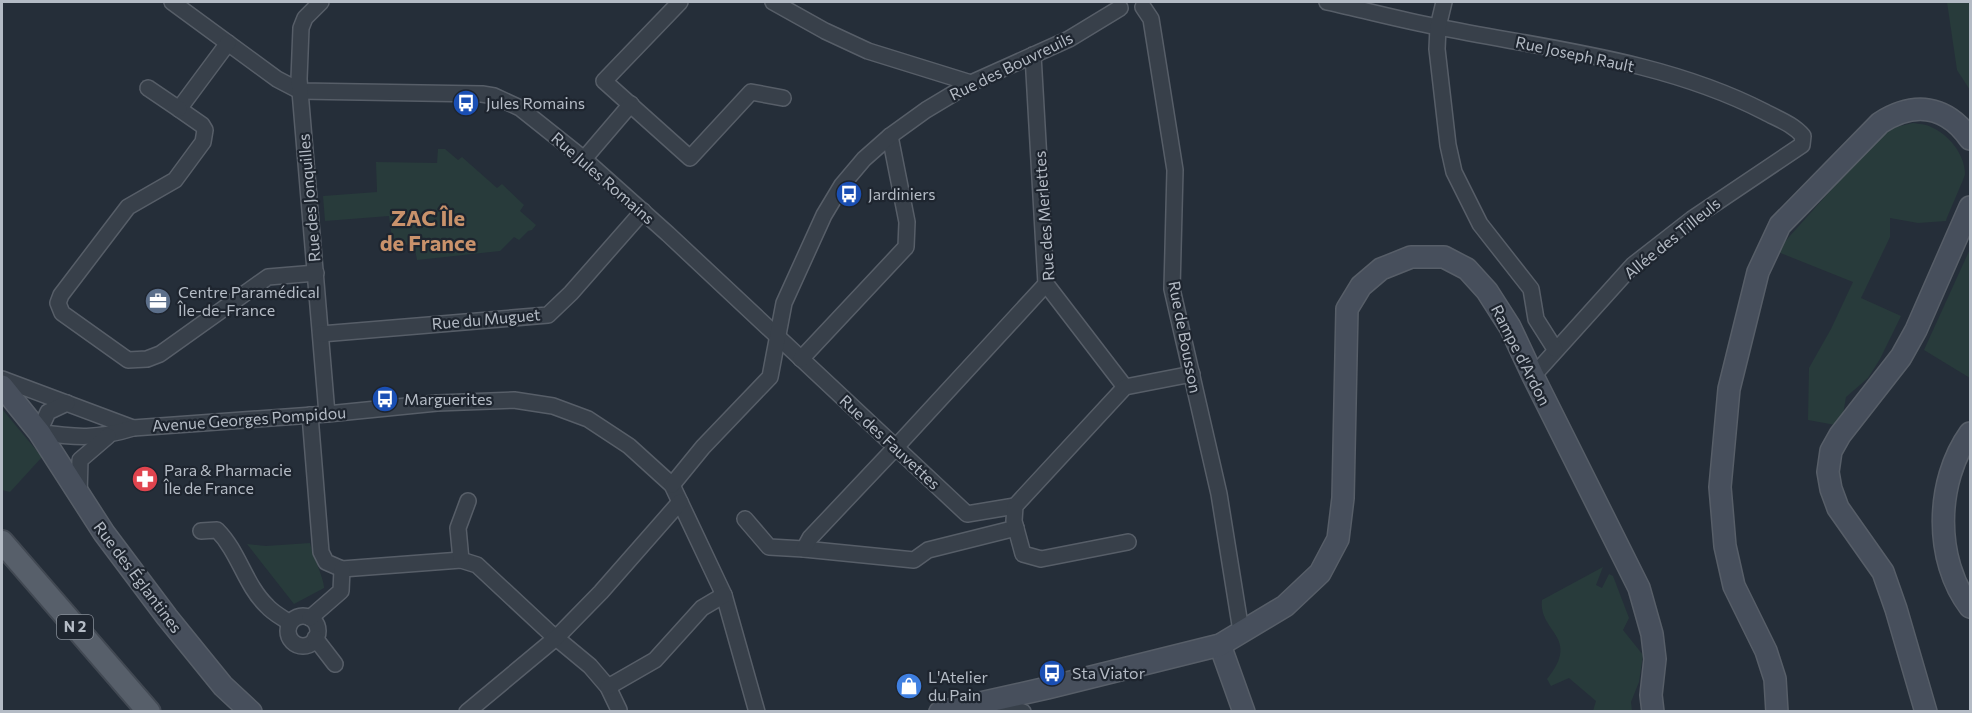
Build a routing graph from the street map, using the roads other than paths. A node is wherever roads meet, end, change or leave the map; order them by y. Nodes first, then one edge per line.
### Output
1 (172, 2) edge
2 (321, 2) edge
3 (680, 2) edge
4 (773, 2) edge
5 (1327, 2) edge
6 (1444, 2) edge
7 (1143, 4) edge
8 (1119, 5) edge
9 (1438, 27) junction
10 (228, 43) junction
11 (1033, 55) junction
12 (971, 83) junction
13 (148, 88) dead end
14 (300, 91) junction
15 (783, 98) dead end
16 (631, 104) junction
17 (178, 109) junction
18 (890, 136) junction
19 (1971, 139) edge
20 (1802, 145) joint
21 (584, 159) junction
22 (1971, 207) edge
23 (643, 211) junction
24 (316, 273) junction
25 (1046, 284) junction
26 (1536, 319) junction
27 (1510, 327) junction
28 (321, 334) junction
29 (778, 337) junction
30 (1555, 350) junction
31 (801, 359) junction
32 (1192, 374) junction
33 (1533, 376) junction
34 (2, 379) edge
35 (2, 386) edge
36 (1125, 387) junction
37 (67, 403) junction
38 (327, 414) junction
39 (310, 415) junction
40 (134, 428) junction
41 (39, 432) junction
42 (1971, 434) edge
43 (108, 436) junction
44 (896, 447) junction
45 (672, 485) junction
46 (78, 495) junction
47 (468, 501) dead end
48 (680, 502) junction
49 (1015, 506) junction
50 (745, 519) dead end
51 (1016, 528) junction
52 (201, 531) dead end
53 (2, 542) edge
54 (1128, 542) dead end
55 (804, 549) junction
56 (461, 560) junction
57 (342, 569) junction
58 (724, 595) junction
59 (1971, 607) edge
60 (310, 618) junction
61 (290, 623) junction
62 (1241, 631) junction
63 (315, 638) junction
64 (556, 638) junction
65 (1220, 645) junction
66 (335, 664) dead end
67 (608, 687) junction
68 (981, 701) junction
69 (619, 710) edge
70 (149, 711) edge
71 (251, 711) edge
72 (467, 711) edge
73 (757, 711) edge
74 (940, 711) edge
75 (1023, 711) edge
76 (1244, 711) edge
77 (1653, 711) edge
78 (1777, 711) edge
79 (1926, 711) edge

1 - 10 street, Rue Jules Romains
2 - 14 street, Rue des Jonquilles
3 - 16 street
4 - 12 street
5 - 9 street, Rue Joseph Rault
6 - 9 street
7 - 8 street
7 - 32 street, Rue de Bousson
8 - 11 street, Rue des Bouvreuils
9 - 20 street, Rue Joseph Rault
9 - 26 street
10 - 14 street, Rue Jules Romains
10 - 17 street
11 - 12 street, Rue des Bouvreuils
11 - 25 street, Rue des Merlettes
12 - 18 street, Rue des Bouvreuils
13 - 17 street
14 - 21 street, Rue Jules Romains
14 - 24 street, Rue des Jonquilles
15 - 16 street
16 - 21 street
17 - 24 street
18 - 29 street, Rue des Bouvreuils
18 - 31 street
19 - 78 street
20 - 30 street, Allée des Tilleuls
21 - 23 street, Rue Jules Romains
22 - 79 street
23 - 28 street, Rue du Muguet
23 - 29 street, Rue Jules Romains
24 - 28 street, Rue des Jonquilles
25 - 36 street, Rue des Merlettes
25 - 44 street
26 - 27 street
26 - 30 street
27 - 33 street, Rampe d'Ardon
27 - 62 street, Rampe d'Ardon
28 - 38 street, Rue des Jonquilles
29 - 31 street, Rue des Fauvettes
29 - 45 street, Rue des Bouvreuils
30 - 33 street, Allée des Tilleuls
31 - 44 street, Rue des Fauvettes
32 - 36 street
32 - 62 street, Rue de Bousson
33 - 77 street, Rampe d'Ardon
34 - 37 street, Avenue Georges Pompidou
35 - 41 street
36 - 49 street
37 - 40 street, Avenue Georges Pompidou
37 - 41 street
38 - 39 street, Avenue Georges Pompidou
38 - 45 street, Avenue Georges Pompidou
39 - 40 street, Avenue Georges Pompidou
39 - 57 street
40 - 43 street, Avenue Georges Pompidou
41 - 43 street, Avenue Georges Pompidou
41 - 46 street, Rue des Églantines
42 - 59 street
43 - 46 street, Avenue Georges Pompidou
44 - 49 street, Rue des Fauvettes
44 - 55 street
45 - 48 street, Avenue Georges Pompidou
46 - 71 street, Rue des Églantines
47 - 56 street
48 - 58 street, Avenue Georges Pompidou
48 - 64 street
49 - 51 street
50 - 55 street
51 - 54 street
51 - 55 street
52 - 61 street
53 - 70 main road, N 2
56 - 57 street
56 - 64 street
57 - 60 street
58 - 67 street
58 - 73 street, Avenue Georges Pompidou
60 - 61 street
60 - 63 street
61 - 63 street
62 - 65 street, Rampe d'Ardon
63 - 66 street
64 - 67 street
64 - 72 street
65 - 68 street, Rampe d'Ardon
65 - 76 street
67 - 69 street
68 - 74 street, Rampe d'Ardon
68 - 75 street

